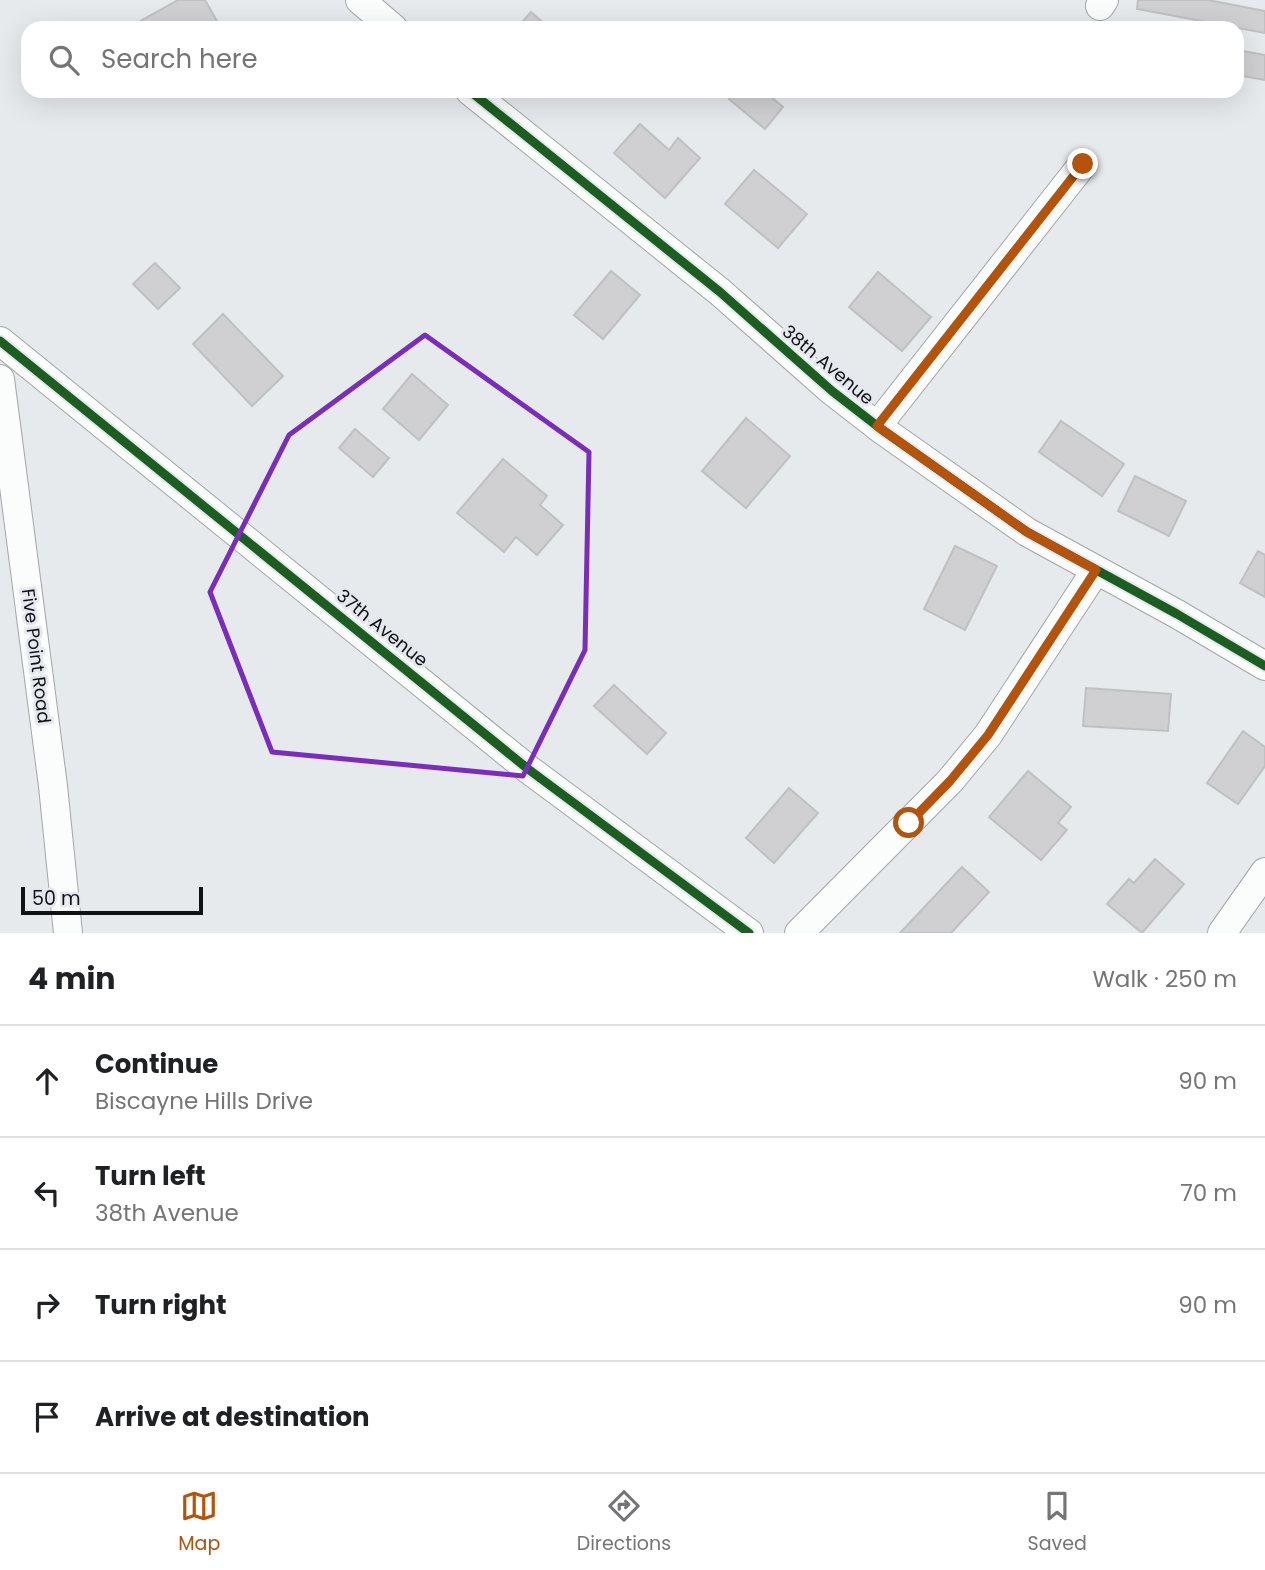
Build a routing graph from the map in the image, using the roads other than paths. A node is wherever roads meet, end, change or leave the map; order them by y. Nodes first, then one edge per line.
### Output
1 (359, 0) edge
2 (384, 21) edge
3 (479, 98) edge
4 (1083, 164) dead end
5 (0, 341) edge
6 (0, 379) edge
7 (877, 426) junction
8 (1096, 570) junction
9 (1265, 666) edge
10 (1265, 872) edge
11 (68, 933) edge
12 (749, 933) edge
13 (799, 933) edge
14 (1222, 933) edge

1 - 2 street
3 - 7 street, 38th Avenue
4 - 7 street
5 - 12 street, 37th Avenue
6 - 11 street, Five Point Road
7 - 8 street, 38th Avenue
8 - 9 street, 38th Avenue
8 - 13 street
10 - 14 street

